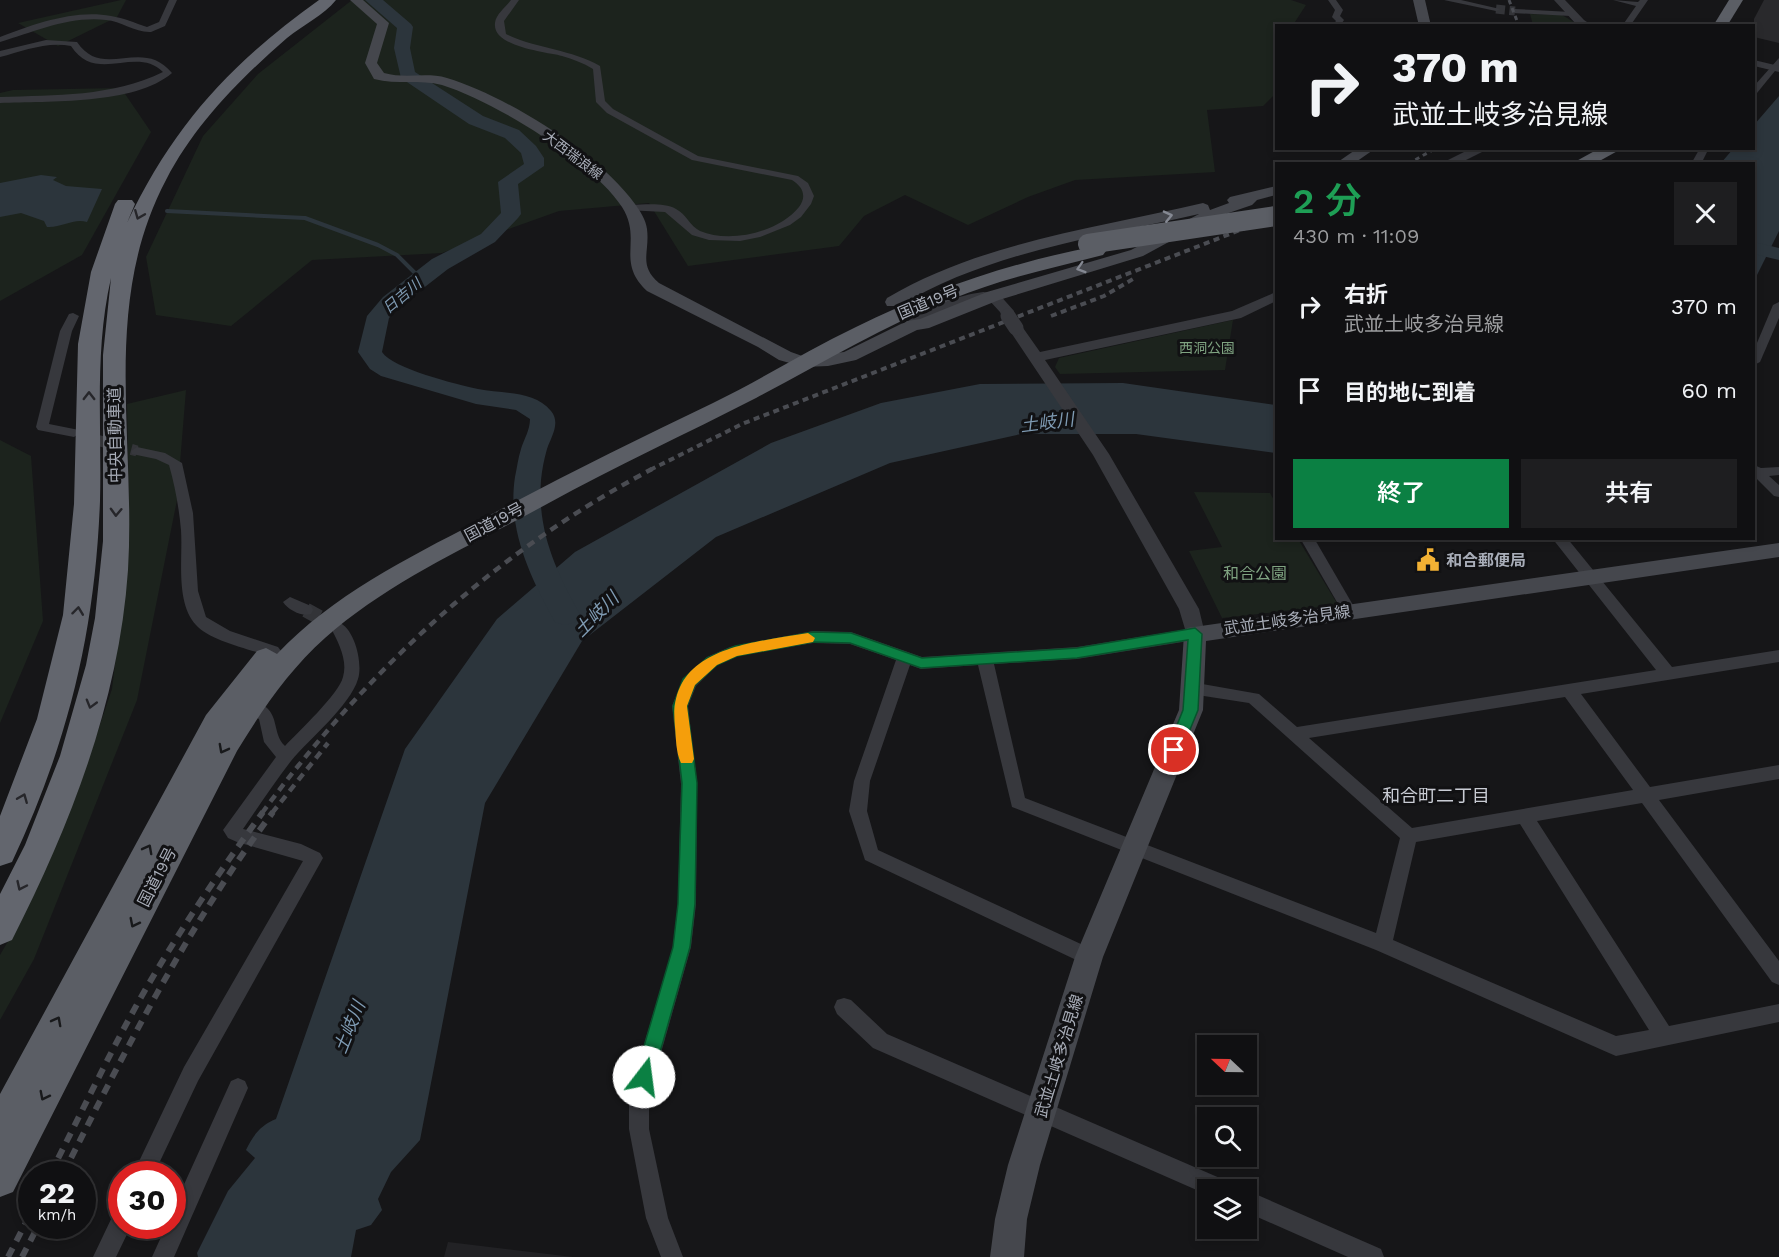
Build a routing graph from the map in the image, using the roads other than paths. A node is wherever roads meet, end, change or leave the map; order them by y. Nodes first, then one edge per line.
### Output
1 (173, 0) edge
2 (356, 0) edge
3 (515, 0) edge
4 (1332, 0) edge
5 (1419, 0) edge
6 (1448, 0) edge
7 (1559, 0) edge
8 (1617, 0) edge
9 (1736, 0) edge
10 (1751, 0) edge
11 (1642, 3) edge
12 (312, 6) edge
13 (1496, 9) tunnel mouth
14 (1515, 11) tunnel mouth
15 (1571, 14) junction
16 (1337, 24) edge
17 (1425, 24) edge
18 (1585, 24) edge
19 (1627, 24) edge
20 (1721, 24) edge
21 (1737, 24) edge
22 (0, 40) edge
23 (0, 54) edge
24 (1755, 63) edge
25 (1777, 67) edge
26 (1755, 90) edge
27 (0, 100) edge
28 (1366, 150) edge
29 (1479, 150) edge
30 (1622, 151) edge
31 (1345, 162) edge
32 (1451, 162) edge
33 (1586, 162) edge
34 (1608, 162) edge
35 (1275, 191) edge
36 (1250, 199) junction
37 (630, 208) junction
38 (1275, 216) edge
39 (1275, 225) edge
40 (1123, 227) junction
41 (1153, 245) junction
42 (1092, 247) junction
43 (993, 296) junction
44 (1274, 300) edge
45 (893, 302) junction
46 (1779, 305) edge
47 (958, 310) junction
48 (73, 315) dead end
49 (1010, 319) junction
50 (913, 325) junction
51 (1036, 357) junction
52 (795, 359) junction
53 (1755, 360) edge
54 (74, 434) tunnel mouth
55 (137, 451) tunnel mouth
56 (1756, 471) edge
57 (1779, 471) edge
58 (1779, 493) edge
59 (505, 510) junction
60 (1308, 540) edge
61 (1561, 540) edge
62 (1779, 550) edge
63 (1590, 576) junction
64 (290, 602) dead end
65 (306, 610) tunnel mouth
66 (1350, 612) junction
67 (338, 628) tunnel mouth
68 (1195, 634) junction
69 (273, 651) junction
70 (1779, 656) edge
71 (905, 657) junction
72 (985, 660) junction
73 (1668, 674) junction
74 (1191, 688) junction
75 (1569, 690) junction
76 (250, 706) junction
77 (1295, 734) junction
78 (285, 756) junction
79 (1779, 772) edge
80 (1647, 795) junction
81 (1524, 816) junction
82 (1409, 836) junction
83 (1134, 848) junction
84 (0, 852) edge
85 (0, 929) edge
86 (1383, 944) junction
87 (1089, 957) junction
88 (1779, 976) edge
89 (844, 1007) dead end
90 (1779, 1013) edge
91 (1664, 1035) junction
92 (238, 1088) dead end
93 (1042, 1110) junction
94 (0, 1128) edge
95 (149, 1161) edge
96 (0, 1179) edge
97 (1197, 1179) edge
98 (1257, 1206) edge
99 (113, 1239) edge
100 (104, 1257) edge
101 (163, 1257) edge
102 (672, 1257) edge
103 (1006, 1257) edge
104 (1372, 1257) edge

1 - 22 street
2 - 37 main road, 大西瑞浪線
3 - 37 street
4 - 16 street
5 - 17 main road
6 - 13 street
7 - 15 street
8 - 11 street
9 - 20 highway
10 - 21 highway
11 - 19 street
84 -> 12 highway, 中央自動車道
12 -> 85 highway, 中央自動車道
14 - 15 street
15 - 18 street
23 - 27 street
24 - 25 street
25 - 26 street
28 - 31 main road
29 - 32 street
30 - 33 highway
30 - 34 highway
35 - 36 main road
40 -> 36 main road
36 - 41 main road
37 - 52 main road, 大西瑞浪線
38 - 42 highway, 国道19号, bridge
39 - 42 highway, 国道19号
40 - 41 main road
40 - 45 main road
41 -> 43 main road
42 - 45 highway, 国道19号
42 - 52 highway, 国道19号
43 - 47 main road
43 - 49 street
43 - 50 street
44 - 51 street
45 - 52 highway, 国道19号
46 - 53 street
47 - 49 street
47 - 50 main road
48 - 54 street
49 - 51 street
50 - 52 main road
51 - 68 street
52 - 59 highway, 国道19号
55 - 69 street
56 - 57 street
56 - 58 street
59 - 69 highway, 国道19号
59 - 76 highway, 国道19号
60 - 66 street
61 - 63 street
62 - 63 main road, 武並土岐多治見線
63 - 66 main road, 武並土岐多治見線
63 - 73 street
64 - 65 street
66 - 68 main road, 武並土岐多治見線
67 - 78 street
68 - 72 street
68 - 74 main road, 武並土岐多治見線
94 -> 69 highway, 国道19号
70 - 73 street
71 - 72 street
71 - 87 street
71 - 102 street
72 - 83 street
73 - 75 street
74 - 77 street
74 - 83 main road, 武並土岐多治見線
75 - 77 street
75 - 80 street
76 - 78 street
76 -> 96 highway, 国道19号
77 - 82 street
78 - 95 street
79 - 80 street
80 - 81 street
80 - 88 street
81 - 82 street
81 - 91 street
82 - 86 street
83 - 86 street
83 - 87 main road, 武並土岐多治見線
86 - 91 street
87 - 93 main road, 武並土岐多治見線
89 - 93 street
90 - 91 street
92 - 101 street
93 - 97 street
93 - 103 main road, 武並土岐多治見線
98 - 104 street
99 - 100 street

